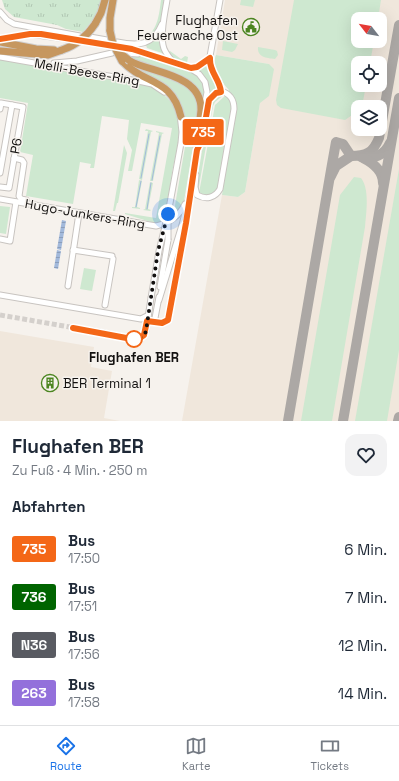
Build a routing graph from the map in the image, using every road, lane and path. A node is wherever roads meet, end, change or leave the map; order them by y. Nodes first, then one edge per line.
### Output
1 (105, 0) edge
2 (112, 0) edge
3 (167, 0) edge
4 (220, 0) edge
5 (0, 12) edge
6 (164, 20) junction
7 (80, 36) dead end
8 (90, 38) dead end
9 (0, 39) edge
10 (74, 40) dead end
11 (0, 42) edge
12 (86, 42) dead end
13 (113, 46) junction
14 (62, 50) junction
15 (0, 51) edge
16 (124, 53) dead end
17 (0, 57) edge
18 (210, 58) junction
19 (166, 60) junction
20 (126, 61) junction
21 (38, 63) junction
22 (174, 63) junction
23 (191, 68) junction
24 (221, 92) junction
25 (12, 105) junction
26 (0, 109) edge
27 (181, 117) junction
28 (197, 150) junction
29 (14, 158) junction
30 (195, 158) junction
31 (13, 164) junction
32 (0, 173) edge
33 (0, 187) edge
34 (1, 199) edge
35 (16, 202) junction
36 (35, 205) junction
37 (79, 213) junction
38 (168, 214) junction
39 (0, 240) edge
40 (74, 250) junction
41 (68, 286) dead end
42 (0, 295) edge
43 (158, 300) junction
44 (105, 305) dead end
45 (148, 314) junction
46 (155, 318) dead end
47 (93, 331) tunnel mouth

1 - 14 highway, bridge
2 - 13 highway, bridge
3 - 6 street
4 - 18 street
5 - 7 street
6 - 13 street
6 - 22 street
8 - 13 street
9 - 10 street
11 - 14 highway
12 - 13 street
13 - 19 street
13 - 20 highway, bridge
13 - 21 street
14 - 15 highway
16 - 19 street
17 - 21 street, Melli-Beese-Ring
18 - 23 street
18 - 24 street
19 - 22 street
20 - 27 highway
20 - 28 highway
21 - 27 street, Melli-Beese-Ring
22 - 23 street
23 - 28 street, Hugo-Junkers-Ring
24 - 28 street
24 - 30 street, Hugo-Junkers-Ring
25 - 26 street
25 - 29 street, P6
25 - 32 street, P6
27 - 38 street, Melli-Beese-Ring
28 - 30 street, Hugo-Junkers-Ring
29 - 31 street, P6
29 - 36 street
30 - 37 street, Hugo-Junkers-Ring
30 - 43 street, Hugo-Junkers-Ring
31 - 33 street, P6
31 - 34 street
34 - 35 street, Hugo-Junkers-Ring
35 - 36 street, Hugo-Junkers-Ring
35 - 39 street
36 - 37 street, Hugo-Junkers-Ring
37 - 40 street
38 - 43 street, Melli-Beese-Ring, bridge
38 - 45 street, Melli-Beese-Ring, bridge
40 - 41 street
40 - 44 street
42 - 45 street
43 - 46 street, Melli-Beese-Ring
45 - 47 street, Melli-Beese-Ring

